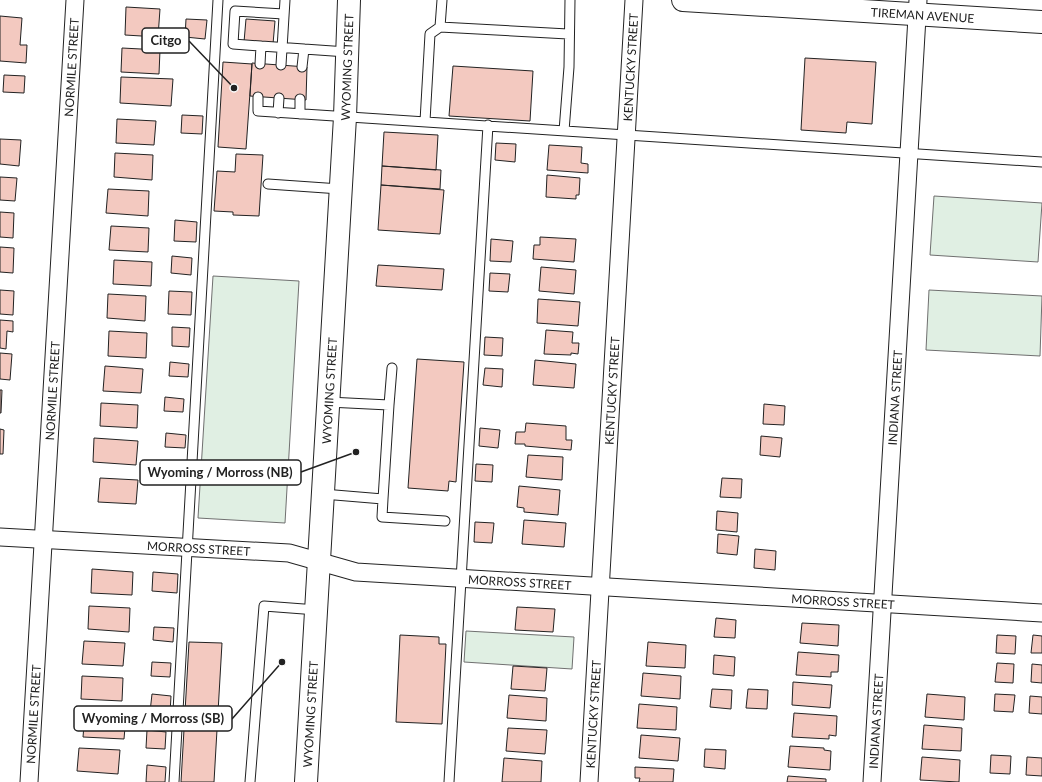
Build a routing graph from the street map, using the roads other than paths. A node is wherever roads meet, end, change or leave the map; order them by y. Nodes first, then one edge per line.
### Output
1 (75, 0) edge
2 (285, 0) edge
3 (349, 0) edge
4 (442, 0) edge
5 (570, 0) edge
6 (634, 0) edge
7 (683, 0) edge
8 (218, 5) edge
9 (917, 7) edge
10 (235, 11) junction
11 (284, 14) junction
12 (1042, 22) edge
13 (440, 27) junction
14 (568, 34) junction
15 (261, 46) junction
16 (282, 47) junction
17 (304, 49) junction
18 (348, 52) junction
19 (260, 64) dead end
20 (281, 65) dead end
21 (302, 66) dead end
22 (258, 97) dead end
23 (279, 98) dead end
24 (300, 99) dead end
25 (278, 113) junction
26 (300, 114) junction
27 (345, 117) junction
28 (425, 121) junction
29 (488, 125) junction
30 (564, 131) junction
31 (627, 135) junction
32 (909, 153) junction
33 (1042, 162) edge
34 (268, 184) dead end
35 (340, 189) junction
36 (392, 368) dead end
37 (328, 402) junction
38 (389, 405) junction
39 (323, 494) junction
40 (383, 499) junction
41 (445, 521) dead end
42 (0, 537) edge
43 (44, 540) junction
44 (188, 547) junction
45 (320, 561) junction
46 (460, 578) junction
47 (601, 587) junction
48 (883, 604) junction
49 (317, 610) junction
50 (1042, 614) edge
51 (29, 782) edge
52 (174, 782) edge
53 (250, 782) edge
54 (306, 782) edge
55 (448, 782) edge
56 (589, 782) edge
57 (872, 782) edge

1 - 43 street, NORMILE STREET
2 - 11 lane
3 - 18 street, WYOMING STREET
4 - 13 lane
5 - 14 lane
6 - 31 street, KENTUCKY STREET
7 - 9 street, TIREMAN AVENUE
8 - 10 lane
8 - 44 lane
9 - 12 street, TIREMAN AVENUE
9 - 32 street, INDIANA STREET
10 - 11 lane
10 - 15 lane
11 - 16 lane
13 - 14 lane
13 - 28 lane
14 - 30 lane
15 - 16 lane
15 - 19 lane
16 - 17 lane
16 - 20 lane
17 - 18 lane
17 - 21 lane
18 - 27 street, WYOMING STREET
22 - 25 lane
23 - 25 lane
24 - 26 lane
25 - 26 lane
26 - 27 lane
27 - 28 lane
27 - 35 street, WYOMING STREET
28 - 29 lane
29 - 30 lane
29 - 46 lane
30 - 31 lane
31 - 32 lane
31 - 47 street, KENTUCKY STREET
32 - 33 lane
32 - 48 street, INDIANA STREET
34 - 35 lane
35 - 37 street, WYOMING STREET
36 - 38 lane
37 - 38 lane
37 - 39 street, WYOMING STREET
38 - 40 lane
39 - 40 lane
39 - 45 street, WYOMING STREET
40 - 41 lane
42 - 43 street, MORROSS STREET
43 - 44 street, MORROSS STREET
43 - 51 street, NORMILE STREET
44 - 45 street, MORROSS STREET
44 - 52 lane
45 - 46 street, MORROSS STREET
45 - 49 street, WYOMING STREET
46 - 47 street, MORROSS STREET
46 - 55 lane
47 - 48 street, MORROSS STREET
47 - 56 street, KENTUCKY STREET
48 - 50 street, MORROSS STREET
48 - 57 street, INDIANA STREET
49 - 53 lane
49 - 54 street, WYOMING STREET

